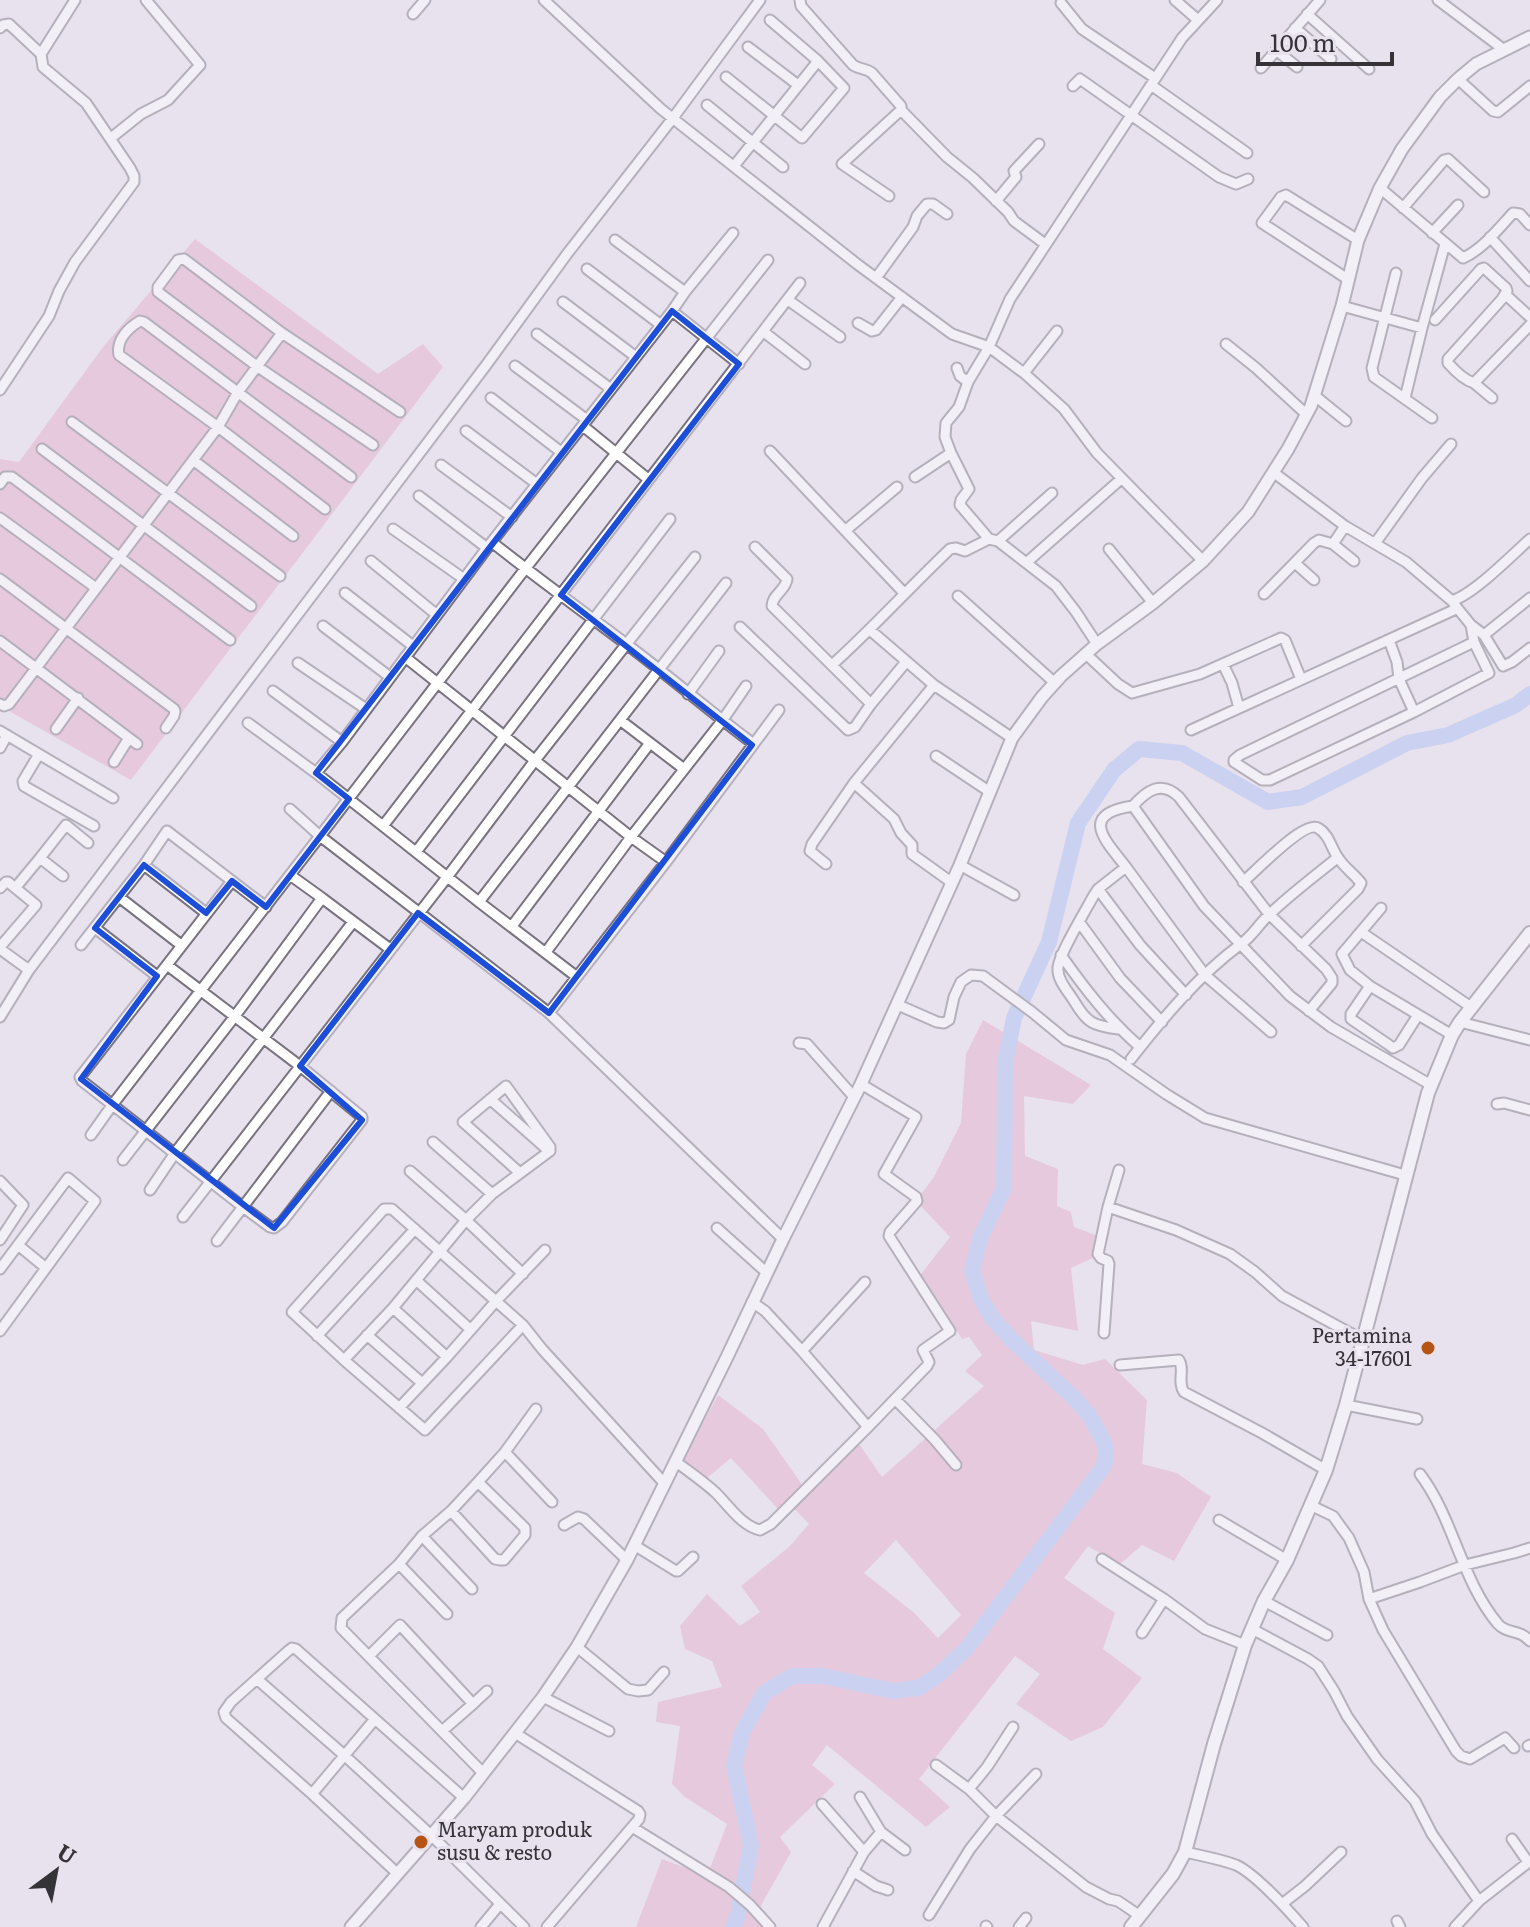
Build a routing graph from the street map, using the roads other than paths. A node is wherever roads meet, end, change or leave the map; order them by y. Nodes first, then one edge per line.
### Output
1 (146, 0) edge
2 (425, 0) edge
3 (760, 0) edge
4 (800, 0) edge
5 (1175, 0) edge
6 (1217, 0) edge
7 (1320, 0) edge
8 (1438, 0) edge
9 (70, 2) edge
10 (552, 2) edge
11 (1061, 3) dead end
12 (413, 14) dead end
13 (1307, 14) junction
14 (770, 20) dead end
15 (1198, 20) junction
16 (0, 28) edge
17 (1295, 28) junction
18 (1530, 37) edge
19 (748, 47) dead end
20 (1503, 49) junction
21 (1276, 50) junction
22 (41, 54) junction
23 (1331, 59) dead end
24 (818, 61) junction
25 (1297, 67) dead end
26 (1261, 68) dead end
27 (1369, 69) dead end
28 (726, 77) dead end
29 (1458, 79) junction
30 (1153, 82) junction
31 (798, 85) junction
32 (1073, 86) dead end
33 (1530, 86) edge
34 (707, 105) dead end
35 (901, 110) junction
36 (1132, 114) junction
37 (774, 115) junction
38 (672, 117) junction
39 (111, 138) junction
40 (753, 142) junction
41 (1039, 144) dead end
42 (1247, 153) dead end
43 (734, 166) junction
44 (783, 167) dead end
45 (1248, 179) dead end
46 (1380, 188) junction
47 (1484, 192) dead end
48 (889, 196) dead end
49 (996, 201) junction
50 (1458, 205) dead end
51 (1403, 208) junction
52 (947, 214) dead end
53 (1530, 225) edge
54 (733, 233) dead end
55 (1432, 233) junction
56 (1490, 237) junction
57 (615, 240) dead end
58 (1358, 240) junction
59 (1045, 244) junction
60 (1445, 244) junction
61 (1465, 257) junction
62 (768, 260) dead end
63 (587, 269) dead end
64 (1478, 272) junction
65 (1396, 273) dead end
66 (876, 278) junction
67 (1349, 280) junction
68 (1530, 281) edge
69 (800, 283) dead end
70 (685, 292) junction
71 (1505, 294) junction
72 (902, 297) junction
73 (788, 300) junction
74 (563, 302) dead end
75 (1342, 306) junction
76 (672, 311) junction
77 (1530, 317) edge
78 (1385, 319) junction
79 (1435, 320) dead end
80 (858, 323) dead end
81 (661, 325) junction
82 (1530, 325) edge
83 (1422, 328) junction
84 (1057, 331) dead end
85 (764, 332) junction
86 (282, 333) junction
87 (537, 334) dead end
88 (840, 337) dead end
89 (706, 338) junction
90 (1226, 344) dead end
91 (989, 347) junction
92 (636, 357) junction
93 (739, 364) junction
94 (805, 364) dead end
95 (515, 366) dead end
96 (258, 367) junction
97 (957, 368) dead end
98 (1024, 373) junction
99 (968, 382) junction
100 (1474, 383) junction
101 (611, 389) junction
102 (0, 390) edge
103 (238, 392) junction
104 (1314, 395) junction
105 (491, 398) dead end
106 (1405, 398) junction
107 (1492, 398) dead end
108 (400, 412) dead end
109 (1306, 414) junction
110 (1432, 418) dead end
111 (1346, 421) dead end
112 (72, 422) dead end
113 (585, 423) junction
114 (218, 427) junction
115 (466, 431) dead end
116 (1451, 444) dead end
117 (373, 445) dead end
118 (42, 449) dead end
119 (770, 451) dead end
120 (561, 452) junction
121 (616, 453) junction
122 (951, 453) junction
123 (193, 460) junction
124 (441, 465) dead end
125 (1273, 472) junction
126 (351, 477) dead end
127 (915, 477) dead end
128 (648, 479) junction
129 (1121, 479) junction
130 (0, 484) edge
131 (537, 484) junction
132 (897, 487) dead end
133 (169, 492) junction
134 (1052, 493) dead end
135 (419, 496) dead end
136 (325, 509) dead end
137 (512, 517) junction
138 (0, 518) edge
139 (670, 519) dead end
140 (144, 525) junction
141 (1345, 526) junction
142 (393, 529) dead end
143 (846, 530) junction
144 (293, 536) dead end
145 (1530, 539) edge
146 (993, 540) junction
147 (1376, 542) junction
148 (1333, 544) junction
149 (490, 546) junction
150 (755, 547) dead end
151 (1109, 549) dead end
152 (120, 557) junction
153 (695, 557) dead end
154 (371, 561) dead end
155 (1203, 561) junction
156 (1354, 561) dead end
157 (1026, 563) junction
158 (1295, 563) junction
159 (525, 569) junction
160 (280, 576) dead end
161 (0, 579) edge
162 (464, 579) junction
163 (1314, 580) dead end
164 (726, 583) dead end
165 (96, 588) junction
166 (345, 593) dead end
167 (904, 593) junction
168 (1264, 594) dead end
169 (561, 595) junction
170 (958, 596) dead end
171 (1530, 598) edge
172 (1153, 603) junction
173 (1454, 605) junction
174 (251, 606) dead end
175 (437, 615) junction
176 (592, 620) junction
177 (1471, 625) junction
178 (323, 626) dead end
179 (740, 627) dead end
180 (67, 629) junction
181 (870, 630) junction
182 (1484, 635) junction
183 (230, 640) dead end
184 (1389, 640) junction
185 (0, 641) edge
186 (1474, 642) junction
187 (626, 644) junction
188 (1097, 644) junction
189 (413, 646) junction
190 (1530, 648) edge
191 (719, 651) dead end
192 (1086, 654) junction
193 (405, 657) junction
194 (906, 662) junction
195 (298, 663) dead end
196 (1223, 664) junction
197 (832, 665) junction
198 (1503, 666) junction
199 (37, 668) junction
200 (658, 670) junction
201 (1489, 673) junction
202 (390, 677) junction
203 (1301, 679) junction
204 (1399, 679) junction
205 (437, 683) junction
206 (1055, 683) junction
207 (934, 685) junction
208 (746, 686) dead end
209 (273, 691) dead end
210 (688, 694) junction
211 (78, 698) junction
212 (0, 704) edge
213 (871, 704) junction
214 (1239, 708) junction
215 (366, 709) junction
216 (779, 710) dead end
217 (473, 711) junction
218 (1414, 712) junction
219 (620, 720) junction
220 (722, 721) junction
221 (248, 723) dead end
222 (166, 728) dead end
223 (56, 729) dead end
224 (1191, 730) dead end
225 (4, 733) edge
226 (505, 736) junction
227 (1012, 738) junction
228 (342, 742) junction
229 (650, 743) junction
230 (752, 745) junction
231 (0, 748) edge
232 (39, 754) junction
233 (936, 756) dead end
234 (536, 759) junction
235 (114, 762) dead end
236 (684, 769) junction
237 (316, 773) junction
238 (854, 783) junction
239 (569, 786) junction
240 (990, 792) junction
241 (113, 798) dead end
242 (349, 799) junction
243 (1133, 806) junction
244 (290, 809) dead end
245 (600, 812) junction
246 (94, 826) dead end
247 (383, 826) junction
248 (320, 836) junction
249 (631, 837) junction
250 (88, 843) dead end
251 (416, 852) junction
252 (40, 858) junction
253 (1337, 858) junction
254 (666, 862) junction
255 (826, 864) dead end
256 (144, 865) junction
257 (960, 865) junction
258 (1126, 867) junction
259 (290, 875) junction
260 (63, 876) dead end
261 (448, 876) junction
262 (232, 881) junction
263 (951, 882) junction
264 (1243, 882) junction
265 (16, 887) junction
266 (0, 888) edge
267 (1098, 889) junction
268 (1014, 895) dead end
269 (119, 897) junction
270 (322, 898) junction
271 (479, 902) junction
272 (266, 907) junction
273 (1381, 908) dead end
274 (206, 913) junction
275 (418, 913) junction
276 (1269, 914) junction
277 (353, 922) junction
278 (1080, 923) junction
279 (512, 926) junction
280 (95, 928) junction
281 (1361, 932) junction
282 (1530, 933) edge
283 (1242, 944) junction
284 (81, 945) dead end
285 (181, 945) junction
286 (1301, 946) junction
287 (0, 948) edge
288 (390, 949) junction
289 (546, 952) junction
290 (1061, 955) junction
291 (167, 965) junction
292 (29, 970) junction
293 (1205, 975) junction
294 (157, 976) junction
295 (577, 977) junction
296 (1370, 986) junction
297 (201, 990) junction
298 (1186, 995) junction
299 (898, 1005) junction
300 (1471, 1007) junction
301 (1309, 1011) junction
302 (549, 1013) junction
303 (1418, 1015) junction
304 (235, 1016) junction
305 (0, 1017) edge
306 (1162, 1022) junction
307 (1460, 1022) junction
308 (1119, 1029) junction
309 (1271, 1032) dead end
310 (1452, 1035) junction
311 (264, 1038) junction
312 (1530, 1040) edge
313 (799, 1043) dead end
314 (1140, 1047) junction
315 (1131, 1059) dead end
316 (300, 1066) junction
317 (861, 1084) junction
318 (1429, 1089) junction
319 (331, 1091) junction
320 (854, 1097) junction
321 (490, 1099) junction
322 (113, 1104) junction
323 (1497, 1104) dead end
324 (1530, 1110) edge
325 (146, 1130) junction
326 (91, 1135) dead end
327 (433, 1142) dead end
328 (550, 1151) junction
329 (175, 1153) junction
330 (123, 1160) dead end
331 (1119, 1170) dead end
332 (410, 1171) dead end
333 (520, 1173) junction
334 (1405, 1175) junction
335 (0, 1181) edge
336 (210, 1181) junction
337 (150, 1190) dead end
338 (492, 1194) junction
339 (243, 1207) junction
340 (1108, 1207) junction
341 (183, 1217) dead end
342 (466, 1220) junction
343 (717, 1228) dead end
344 (415, 1229) junction
345 (1, 1235) edge
346 (783, 1239) junction
347 (217, 1241) dead end
348 (18, 1245) junction
349 (545, 1250) dead end
350 (440, 1251) junction
351 (46, 1268) junction
352 (0, 1269) edge
353 (767, 1273) junction
354 (523, 1274) junction
355 (416, 1280) junction
356 (865, 1282) dead end
357 (496, 1301) junction
358 (752, 1302) junction
359 (393, 1308) junction
360 (523, 1325) junction
361 (471, 1330) junction
362 (0, 1331) edge
363 (1104, 1333) dead end
364 (367, 1335) junction
365 (317, 1336) junction
366 (1363, 1340) junction
367 (802, 1351) junction
368 (447, 1357) junction
369 (344, 1360) junction
370 (1120, 1365) dead end
371 (422, 1383) junction
372 (895, 1399) junction
373 (1346, 1405) junction
374 (399, 1408) junction
375 (536, 1409) dead end
376 (1417, 1419) dead end
377 (868, 1427) junction
378 (505, 1452) junction
379 (675, 1461) junction
380 (956, 1465) dead end
381 (1326, 1470) junction
382 (1420, 1474) dead end
383 (478, 1482) junction
384 (664, 1483) junction
385 (552, 1502) dead end
386 (1312, 1506) junction
387 (451, 1511) junction
388 (1219, 1520) dead end
389 (564, 1525) dead end
390 (422, 1536) junction
391 (634, 1545) junction
392 (1530, 1548) edge
393 (693, 1557) dead end
394 (1102, 1559) dead end
395 (627, 1560) junction
396 (1287, 1560) junction
397 (399, 1564) junction
398 (1465, 1565) junction
399 (472, 1589) dead end
400 (1164, 1599) junction
401 (1369, 1599) junction
402 (1264, 1601) junction
403 (447, 1614) dead end
404 (1252, 1629) junction
405 (1142, 1633) dead end
406 (1327, 1635) dead end
407 (1530, 1641) edge
408 (1245, 1645) junction
409 (577, 1647) junction
410 (369, 1656) junction
411 (664, 1672) dead end
412 (258, 1680) junction
413 (487, 1691) dead end
414 (543, 1697) junction
415 (473, 1704) junction
416 (375, 1719) junction
417 (1013, 1727) dead end
418 (442, 1731) junction
419 (609, 1731) dead end
420 (515, 1733) junction
421 (1514, 1748) dead end
422 (344, 1755) junction
423 (936, 1765) dead end
424 (483, 1773) junction
425 (1036, 1774) dead end
426 (969, 1789) junction
427 (312, 1794) junction
428 (860, 1797) dead end
429 (464, 1798) junction
430 (822, 1804) dead end
431 (996, 1816) junction
432 (632, 1827) junction
433 (881, 1832) junction
434 (431, 1835) junction
435 (1512, 1839) dead end
436 (905, 1850) dead end
437 (864, 1852) junction
438 (1185, 1852) junction
439 (1341, 1852) dead end
440 (1529, 1861) edge
441 (853, 1871) junction
442 (398, 1874) junction
443 (888, 1890) dead end
444 (1479, 1901) junction
445 (500, 1904) junction
446 (1282, 1904) junction
447 (929, 1915) dead end
448 (1140, 1916) junction
449 (1026, 1918) dead end
450 (351, 1927) edge
451 (481, 1927) edge
452 (524, 1927) edge
453 (547, 1927) edge
454 (770, 1927) edge
455 (823, 1927) edge
456 (1019, 1927) edge
457 (1131, 1927) edge
458 (1303, 1927) edge
459 (1455, 1927) edge

1 - 39 street
2 - 12 street
3 - 38 street
4 - 35 street
5 - 15 street
6 - 15 street
7 - 13 street
8 - 20 street
9 - 22 street
10 - 38 street
11 - 30 street
13 - 17 street
13 - 27 street
14 - 24 street
15 - 30 street
16 - 22 street
17 - 21 street
17 - 23 street
18 - 20 street
19 - 31 street
20 - 29 street
21 - 25 street
21 - 26 street
22 - 39 street
24 - 31 street
24 - 37 street
28 - 37 street
29 - 33 street
29 - 46 street
30 - 36 street
30 - 42 street
31 - 37 street
32 - 36 street
34 - 40 street
35 - 48 street
35 - 49 street
36 - 45 street
36 - 59 street
37 - 40 street
38 - 43 street
38 - 292 street
39 - 102 street
40 - 43 street
40 - 44 street
41 - 49 street
43 - 66 street
46 - 51 street
46 - 58 street
47 - 51 street
49 - 59 street
50 - 55 street
51 - 55 street
52 - 66 street
53 - 56 street
54 - 70 street
55 - 60 street
56 - 61 street
56 - 68 street
57 - 70 street
58 - 67 street
58 - 67 street
59 - 91 street
60 - 61 street
60 - 83 street
61 - 64 street
62 - 89 street
63 - 81 street
64 - 71 street
64 - 79 street
65 - 78 street
66 - 72 street
67 - 75 street
69 - 73 street
70 - 76 street
71 - 77 street
71 - 100 street
72 - 80 street
72 - 91 street
73 - 85 street
73 - 88 street
74 - 92 street
75 - 78 street
75 - 104 street
76 - 81 street
76 - 89 street
78 - 83 street
78 - 106 street
81 - 92 street
82 - 100 street
83 - 106 street
84 - 98 street
85 - 93 street
85 - 94 street
86 - 96 street
86 - 96 street
86 - 108 street
87 - 101 street
89 - 93 street
89 - 121 street
90 - 109 street
91 - 98 street
91 - 99 street
92 - 101 street
93 - 128 street
95 - 113 street
96 - 103 street
96 - 117 street
97 - 99 street
98 - 129 street
99 - 122 street
100 - 107 street
101 - 113 street
103 - 114 street
103 - 114 street
103 - 126 street
104 - 109 street
104 - 111 street
105 - 120 street
106 - 110 street
109 - 125 street
112 - 133 street
113 - 120 street
113 - 121 street
114 - 123 street
114 - 136 street
115 - 131 street
116 - 147 street
118 - 140 street
119 - 143 street
120 - 131 street
121 - 128 street
121 - 159 street
122 - 127 street
122 - 146 street
123 - 133 street
123 - 144 street
124 - 137 street
125 - 141 street
125 - 155 street
128 - 169 street
129 - 155 street
129 - 157 street
130 - 152 street
131 - 137 street
132 - 143 street
133 - 140 street
133 - 160 street
134 - 146 street
135 - 149 street
137 - 149 street
138 - 165 street
139 - 176 street
140 - 152 street
140 - 174 street
141 - 147 street
141 - 148 street
142 - 162 street
143 - 167 street
145 - 173 street
146 - 157 street
146 - 167 street
147 - 173 street
148 - 156 street
148 - 158 street
149 - 159 street
149 - 162 street
150 - 197 street
151 - 172 street
152 - 165 street
152 - 183 street
153 - 187 street
154 - 175 street
155 - 172 street
157 - 188 street
158 - 163 street
158 - 168 street
159 - 169 street
159 - 205 street
161 - 180 street
162 - 175 street
164 - 200 street
165 - 180 street
166 - 189 street
167 - 181 street
169 - 176 street
169 - 217 street
170 - 206 street
171 - 182 street
172 - 188 street
173 - 177 street
173 - 184 street
175 - 189 street
176 - 187 street
176 - 226 street
177 - 182 street
177 - 186 street
178 - 202 street
179 - 213 street
180 - 199 street
180 - 222 street
181 - 194 street
181 - 197 street
182 - 198 street
184 - 203 street
184 - 204 street
185 - 199 street
186 - 201 street
186 - 204 street
187 - 200 street
187 - 234 street
188 - 192 street
189 - 193 street
190 - 198 street
191 - 210 street
192 - 196 street
192 - 206 street
193 - 202 street
193 - 205 street
194 - 207 street
194 - 213 street
195 - 215 street
196 - 203 street
196 - 214 street
197 - 213 street
198 - 201 street
199 - 211 street
199 - 212 street
200 - 210 street
200 - 219 street
201 - 218 street
202 - 215 street
203 - 214 street
204 - 218 street
204 - 218 street
205 - 217 street
205 - 242 street
206 - 227 street
207 - 227 street
207 - 238 street
208 - 220 street
209 - 228 street
210 - 220 street
211 - 223 street
211 - 235 street
214 - 224 street
215 - 228 street
216 - 230 street
217 - 226 street
217 - 247 street
219 - 229 street
219 - 239 street
220 - 230 street
220 - 236 street
221 - 237 street
225 - 231 street
225 - 232 street
226 - 234 street
226 - 251 street
227 - 240 street
228 - 237 street
229 - 236 street
229 - 245 street
230 - 254 street
232 - 241 street
232 - 246 street
233 - 240 street
234 - 239 street
234 - 261 street
236 - 249 street
237 - 242 street
238 - 255 street
238 - 263 street
239 - 245 street
239 - 271 street
240 - 257 street
242 - 247 street
242 - 248 street
243 - 258 street
243 - 264 street
243 - 283 street
244 - 248 street
245 - 249 street
245 - 279 street
247 - 251 street
248 - 259 street
248 - 275 street
249 - 254 street
249 - 289 street
250 - 252 street
251 - 261 street
252 - 260 street
252 - 265 street
253 - 264 street
253 - 276 street
253 - 286 street
254 - 295 street
256 - 262 street
256 - 269 street
256 - 274 street
257 - 263 street
257 - 268 street
258 - 267 street
258 - 293 street
259 - 270 street
259 - 272 street
261 - 271 street
261 - 275 street
262 - 272 street
262 - 274 street
263 - 299 street
264 - 276 street
265 - 266 street
265 - 287 street
267 - 278 street
267 - 298 street
269 - 280 street
269 - 285 street
270 - 277 street
270 - 304 street
271 - 279 street
272 - 297 street
273 - 281 street
274 - 285 street
275 - 288 street
275 - 302 street
276 - 283 street
276 - 286 street
277 - 288 street
277 - 311 street
278 - 290 street
278 - 306 street
279 - 289 street
280 - 284 street
280 - 294 street
281 - 296 street
281 - 300 street
282 - 300 main road
283 - 293 street
283 - 301 street
285 - 291 street
286 - 301 street
287 - 292 street
288 - 316 street
289 - 295 street
290 - 308 street
290 - 308 street
291 - 294 street
291 - 297 street
292 - 305 street
293 - 298 street
293 - 309 street
294 - 322 street
295 - 302 street
296 - 303 street
296 - 303 street
297 - 304 street
297 - 322 street
298 - 306 street
299 - 317 street
299 - 334 street
300 - 307 main road
301 - 318 street
302 - 346 street
303 - 310 street
304 - 311 street
304 - 325 street
306 - 314 street
307 - 310 main road
307 - 312 street
308 - 314 street
310 - 318 main road
311 - 316 street
311 - 329 street
313 - 320 street
314 - 315 street
316 - 319 street
316 - 336 street
317 - 320 street
317 - 372 street
318 - 334 main road
319 - 339 street
319 - 339 street
320 - 346 street
321 - 328 street
321 - 328 street
321 - 333 street
322 - 325 street
322 - 326 street
323 - 324 street
325 - 329 street
325 - 330 street
327 - 338 street
328 - 333 street
329 - 336 street
329 - 337 street
331 - 340 street
332 - 342 street
333 - 338 street
334 - 366 main road
335 - 345 street
336 - 339 street
336 - 341 street
338 - 342 street
339 - 347 street
340 - 363 street
340 - 366 street
342 - 350 street
342 - 354 street
343 - 353 street
344 - 350 street
344 - 365 street
344 - 365 street
346 - 353 street
348 - 351 street
348 - 351 street
348 - 352 street
349 - 354 street
350 - 355 street
350 - 357 street
351 - 362 street
353 - 358 street
354 - 357 street
355 - 359 street
355 - 361 street
356 - 367 street
357 - 360 street
357 - 361 street
358 - 367 street
358 - 379 street
359 - 364 street
359 - 368 street
360 - 374 street
360 - 384 street
361 - 368 street
364 - 369 street
364 - 371 street
365 - 369 street
366 - 373 main road
367 - 377 street
368 - 371 street
369 - 374 street
370 - 381 street
371 - 374 street
372 - 377 street
372 - 380 street
373 - 376 street
373 - 381 main road
375 - 378 street
377 - 379 street
378 - 383 street
378 - 385 street
379 - 384 street
381 - 386 main road
382 - 398 street
383 - 387 street
383 - 387 street
384 - 391 street
386 - 396 main road
386 - 401 street
387 - 390 street
388 - 396 street
389 - 395 street
390 - 397 street
390 - 399 street
391 - 393 street
391 - 395 street
392 - 398 street
394 - 400 street
395 - 409 street
396 - 402 main road
397 - 403 street
397 - 410 street
398 - 401 street
398 - 407 street
400 - 405 street
400 - 408 street
401 - 421 street
402 - 404 main road
402 - 406 street
404 - 408 main road
404 - 444 street
408 - 438 main road
409 - 411 street
409 - 414 street
410 - 415 street
410 - 418 street
412 - 416 street
412 - 422 street
412 - 427 street
413 - 415 street
414 - 419 street
414 - 420 street
415 - 418 street
416 - 422 street
416 - 429 street
417 - 426 street
418 - 424 street
420 - 424 street
420 - 432 street
422 - 427 street
422 - 434 street
423 - 426 street
424 - 429 street
425 - 431 street
426 - 431 street
427 - 442 street
428 - 433 street
429 - 434 street
430 - 437 street
431 - 447 street
431 - 448 street
432 - 453 street
432 - 454 street
433 - 436 street
433 - 437 street
434 - 442 street
434 - 445 street
435 - 440 street
437 - 441 street
438 - 446 street
438 - 448 main road
439 - 446 street
440 - 444 street
441 - 443 street
441 - 455 street
442 - 450 street
444 - 459 street
445 - 451 street
445 - 452 street
446 - 458 street
448 - 457 main road
449 - 456 street

